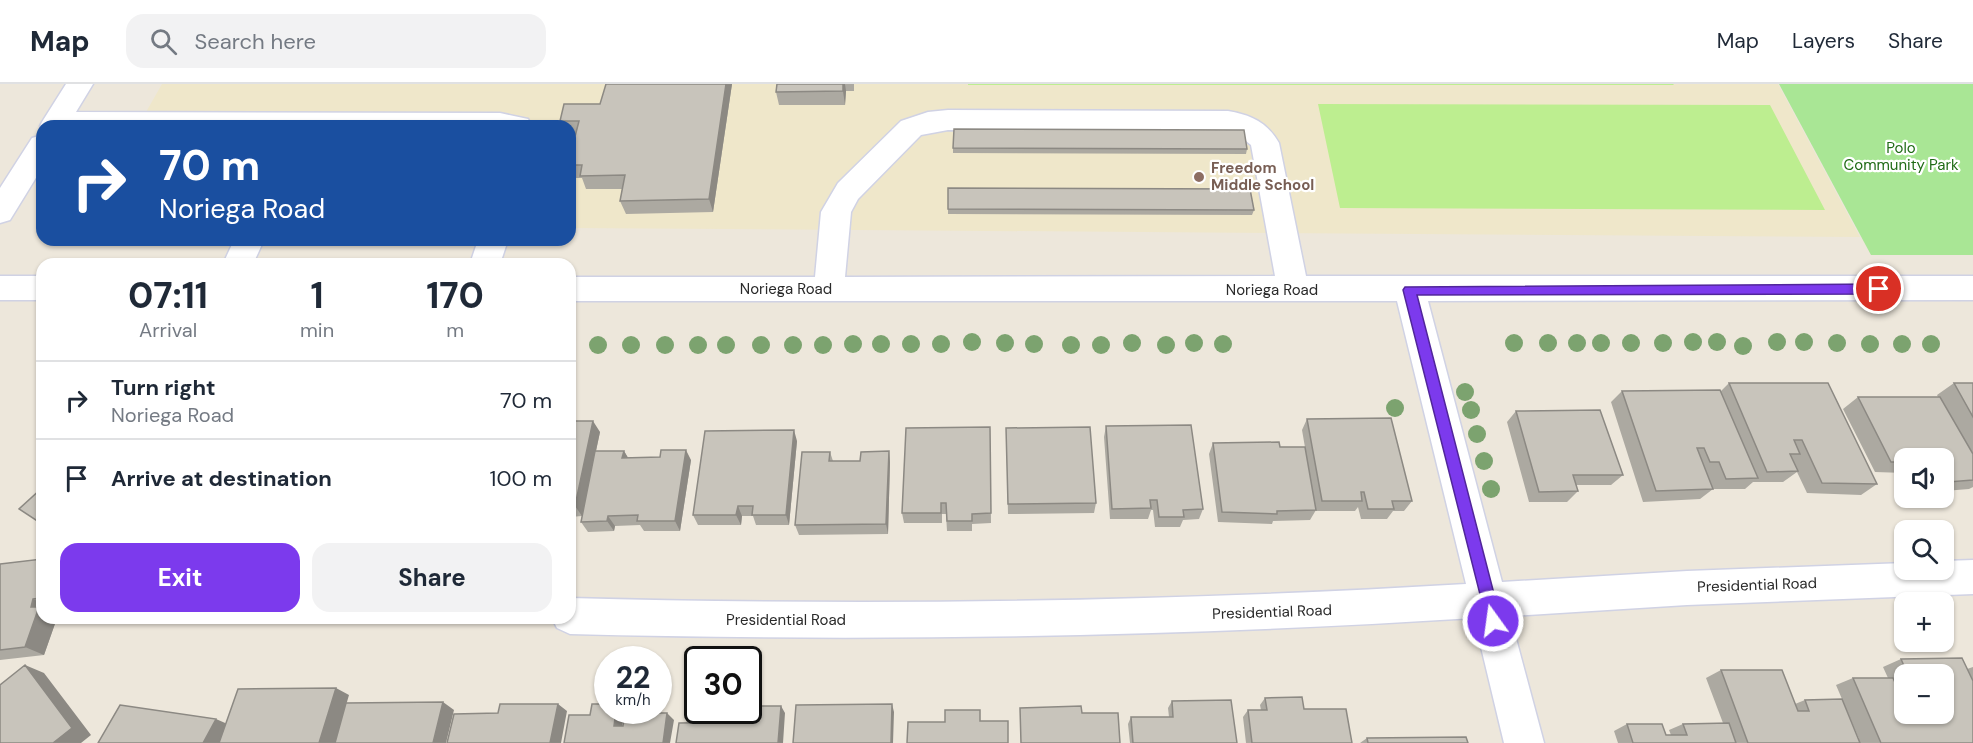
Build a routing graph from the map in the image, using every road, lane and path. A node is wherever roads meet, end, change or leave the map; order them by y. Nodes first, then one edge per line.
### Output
1 (80, 84) edge
2 (58, 120) edge
3 (36, 155) edge
4 (0, 212) edge
5 (0, 288) edge
6 (36, 288) edge
7 (1973, 288) edge
8 (576, 289) edge
9 (829, 289) junction
10 (1293, 290) junction
11 (1410, 290) junction
12 (1973, 577) edge
13 (1488, 601) junction
14 (576, 616) edge
15 (1524, 743) edge

1 - 2 street
3 - 4 street
5 - 6 street
7 - 11 street, Noriega Road
8 - 9 street, Noriega Road
9 - 10 street, Noriega Road
9 - 10 street
10 - 11 street, Noriega Road
11 - 13 street
12 - 13 street, Presidential Road
13 - 14 street, Presidential Road
13 - 15 street

